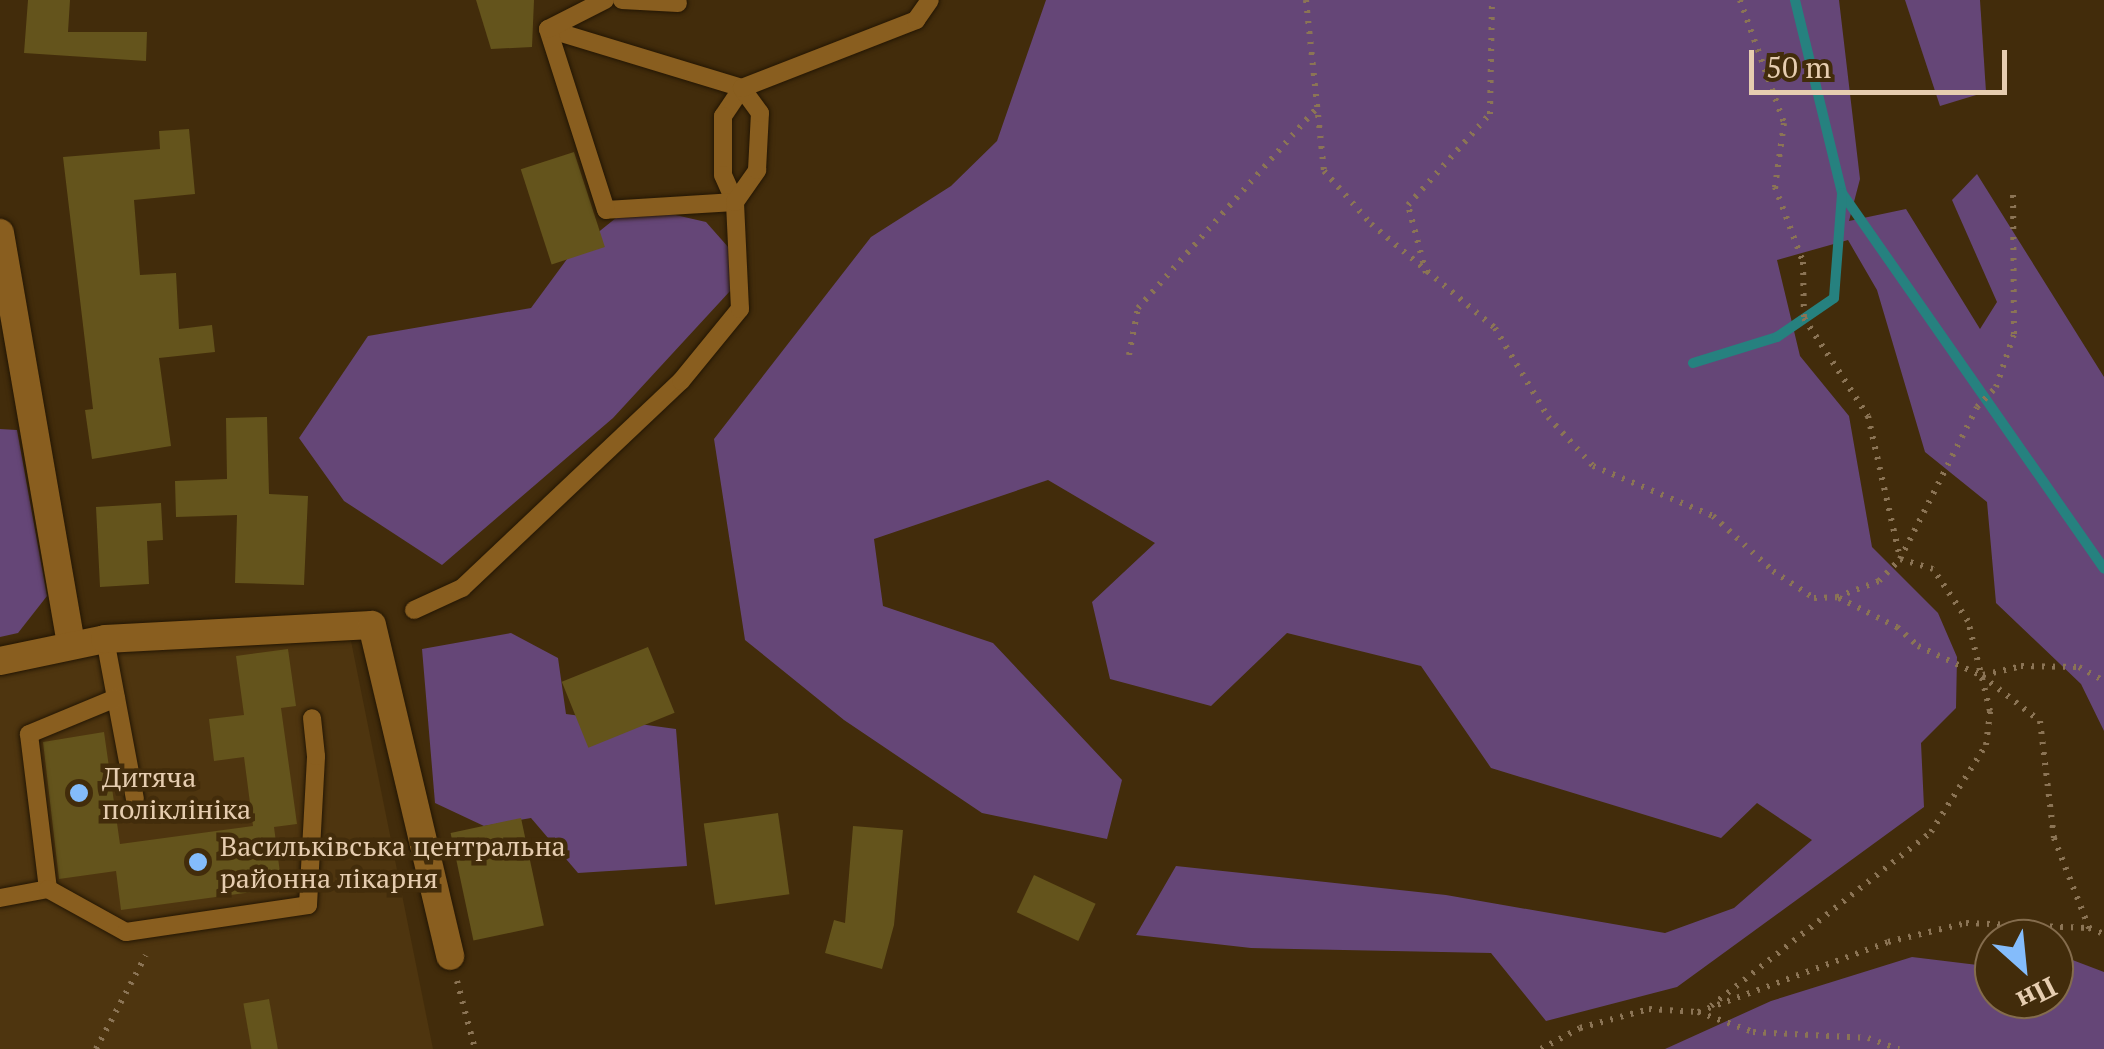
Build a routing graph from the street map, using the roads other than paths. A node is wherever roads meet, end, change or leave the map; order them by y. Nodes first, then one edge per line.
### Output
1 (605, 0) edge
2 (622, 0) edge
3 (930, 0) edge
4 (678, 3) dead end
5 (548, 28) junction
6 (742, 88) junction
7 (735, 202) junction
8 (0, 232) edge
9 (414, 610) dead end
10 (105, 639) junction
11 (71, 644) junction
12 (0, 661) edge
13 (116, 698) junction
14 (312, 718) dead end
15 (135, 799) dead end
16 (48, 889) junction
17 (0, 898) edge
18 (450, 956) road end

1 - 5 lane
2 - 4 lane
3 - 6 lane
5 - 6 lane
5 - 7 lane
6 - 7 lane
6 - 7 lane
7 - 9 lane
8 - 11 street
10 - 11 street
10 - 13 lane
10 - 18 street
11 - 12 street
13 - 15 lane
13 - 16 lane
14 - 16 lane
16 - 17 lane

